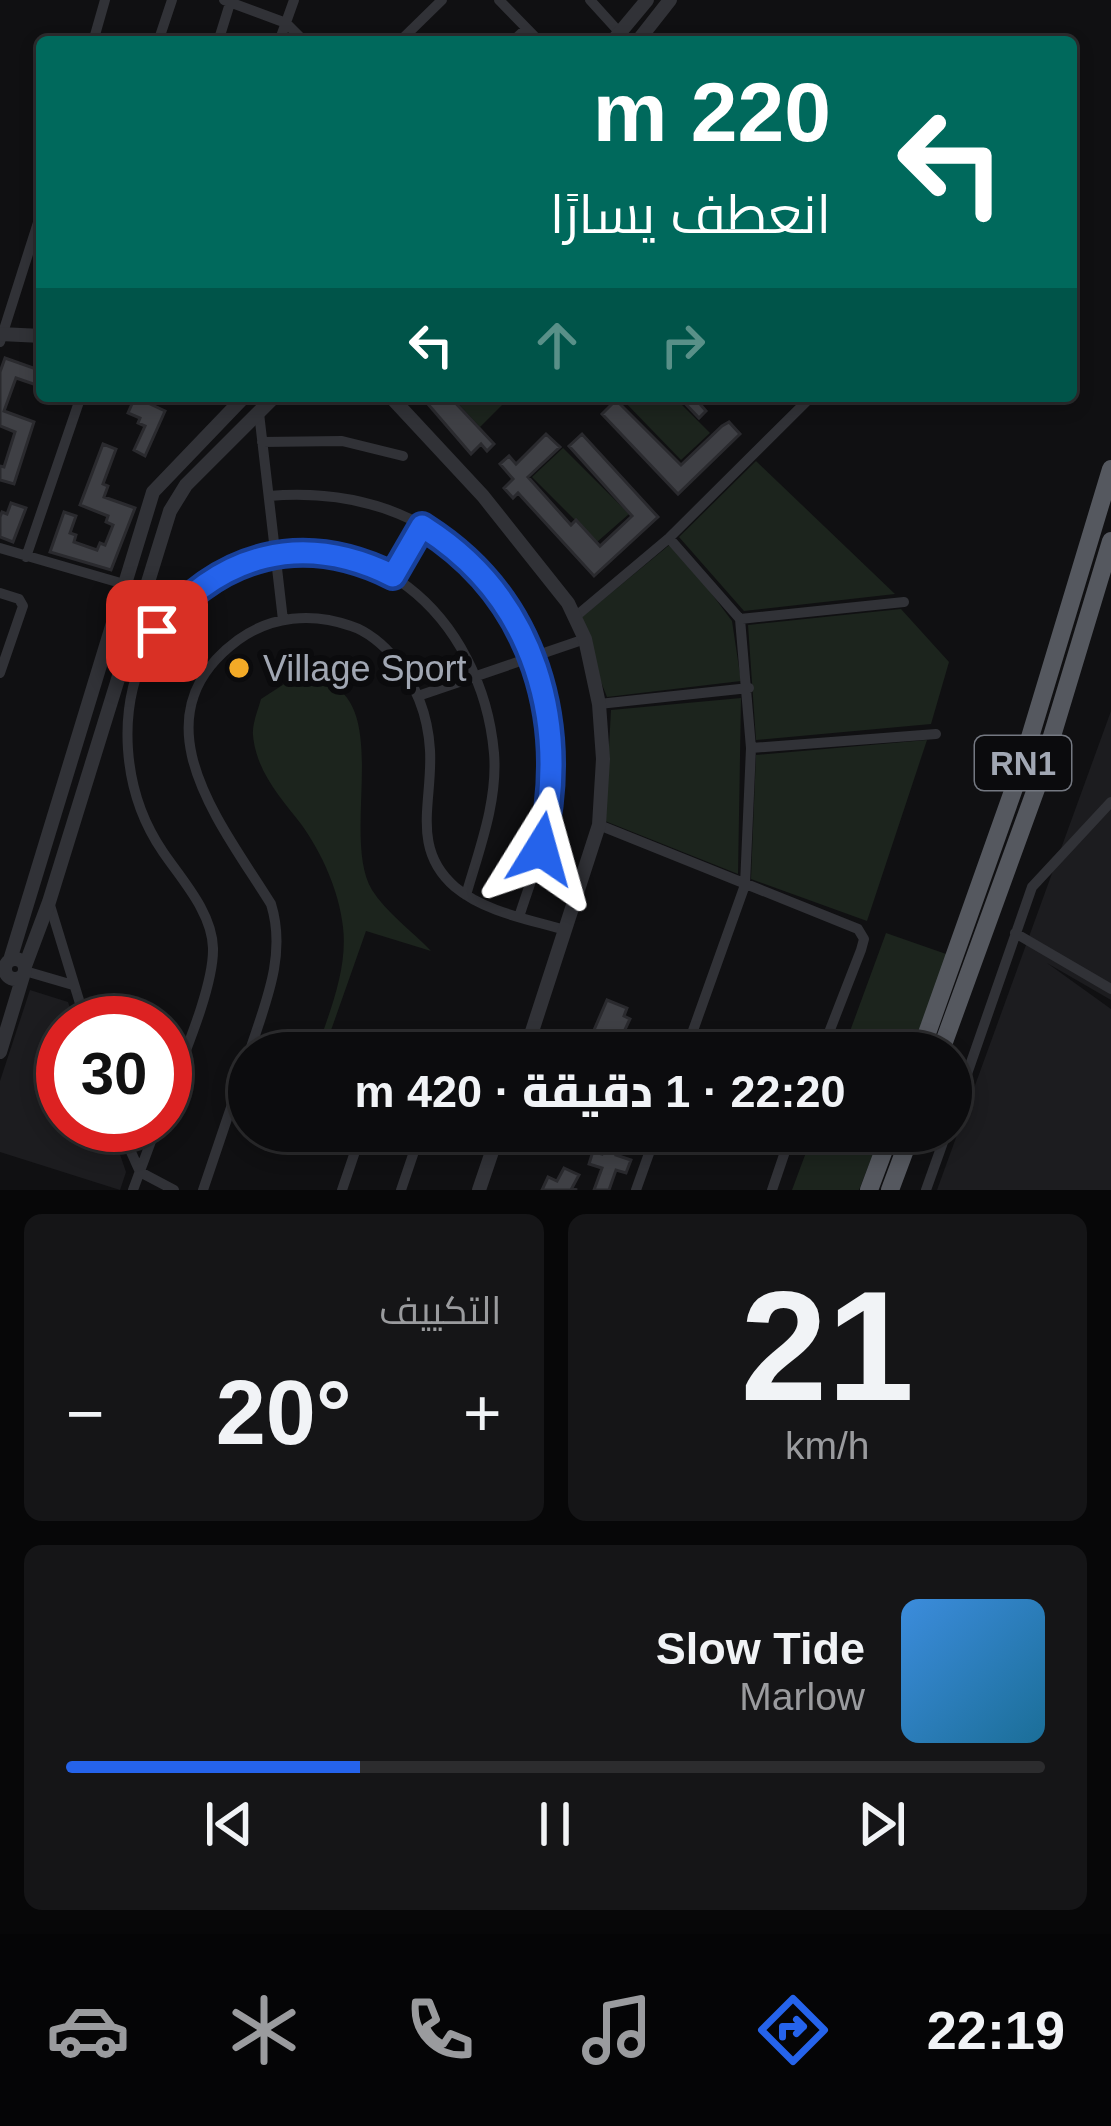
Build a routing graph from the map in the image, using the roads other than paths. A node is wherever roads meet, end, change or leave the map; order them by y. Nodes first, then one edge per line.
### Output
1 (105, 0) edge
2 (172, 0) edge
3 (294, 0) edge
4 (442, 0) edge
5 (499, 0) edge
6 (590, 0) edge
7 (647, 0) edge
8 (670, 0) edge
9 (228, 1) edge
10 (286, 23) junction
11 (526, 28) junction
12 (95, 36) edge
13 (160, 36) edge
14 (219, 36) edge
15 (281, 36) edge
16 (299, 36) edge
17 (405, 36) edge
18 (518, 36) edge
19 (534, 36) edge
20 (615, 36) edge
21 (618, 36) edge
22 (642, 36) edge
23 (36, 229) edge
24 (36, 336) edge
25 (1, 337) edge
26 (79, 402) edge
27 (239, 402) edge
28 (269, 402) edge
29 (396, 402) edge
30 (806, 402) edge
31 (259, 413) junction
32 (262, 442) junction
33 (404, 456) dead end
34 (1111, 469) edge
35 (268, 496) junction
36 (422, 526) junction
37 (669, 538) junction
38 (1111, 541) edge
39 (0, 548) edge
40 (275, 554) junction
41 (26, 557) junction
42 (393, 576) junction
43 (124, 584) junction
44 (0, 593) edge
45 (904, 602) dead end
46 (575, 616) junction
47 (740, 619) junction
48 (283, 620) junction
49 (585, 640) junction
50 (533, 658) junction
51 (0, 674) edge
52 (476, 677) junction
53 (749, 688) junction
54 (418, 696) junction
55 (599, 704) junction
56 (936, 734) dead end
57 (751, 748) junction
58 (1111, 802) edge
59 (599, 825) junction
60 (745, 885) junction
61 (466, 895) junction
62 (49, 902) junction
63 (519, 916) junction
64 (565, 930) junction
65 (1015, 933) junction
66 (4, 971) edge
67 (24, 971) junction
68 (73, 985) junction
69 (1111, 989) edge
70 (77, 996) edge
71 (192, 1027) edge
72 (256, 1032) edge
73 (531, 1032) edge
74 (692, 1032) edge
75 (829, 1032) edge
76 (927, 1032) edge
77 (948, 1032) edge
78 (0, 1052) edge
79 (972, 1059) edge
80 (228, 1116) edge
81 (128, 1152) edge
82 (147, 1152) edge
83 (355, 1152) edge
84 (414, 1152) edge
85 (492, 1152) edge
86 (650, 1152) edge
87 (785, 1152) edge
88 (883, 1152) edge
89 (904, 1152) edge
90 (940, 1152) edge
91 (140, 1172) junction
92 (133, 1190) edge
93 (174, 1190) edge
94 (203, 1190) edge
95 (342, 1190) edge
96 (401, 1190) edge
97 (479, 1190) edge
98 (636, 1190) edge
99 (772, 1190) edge
100 (869, 1190) edge
101 (890, 1190) edge
102 (926, 1190) edge

1 - 12 street
2 - 13 street
3 - 10 street
4 - 17 street
5 - 11 street
6 - 20 street
7 - 21 street
8 - 22 street
9 - 10 street
9 - 14 street
10 - 15 street
10 - 16 street
11 - 18 street
11 - 19 street
23 - 25 street
24 - 25 street
26 - 41 street
27 - 43 street
28 - 31 street
29 - 46 street
30 - 37 street
31 - 32 street
31 - 62 street
32 - 33 street
32 - 35 street
34 - 76 highway, RN1
35 - 36 street
35 - 40 street
36 - 42 street
36 - 50 street
37 - 46 street
37 - 47 street
38 - 77 highway, RN1
39 - 41 street
40 - 42 street
40 - 48 street
40 - 71 street
41 - 43 street
42 - 52 street
43 - 66 street
44 - 51 street
45 - 47 street
46 - 49 street
47 - 53 street
48 - 54 street
48 - 72 street
49 - 50 street
49 - 55 street
50 - 52 street
50 - 63 street
52 - 54 street
52 - 61 street
53 - 55 street
53 - 57 street
54 - 61 street
55 - 59 street
56 - 57 street
57 - 60 street
58 - 65 street
59 - 60 street
59 - 64 street
60 - 74 street
60 - 75 street
61 - 63 street
62 - 67 street
62 - 68 street
63 - 64 street
64 - 73 street
65 - 69 street
65 - 79 street
66 - 67 street
67 - 68 street
67 - 78 street
68 - 70 street
80 - 94 street
81 - 91 street
82 - 91 street
83 - 95 street
84 - 96 street
85 - 97 street
86 - 98 street
87 - 99 street
88 - 100 highway
89 - 101 highway
90 - 102 street
91 - 92 street
91 - 93 street

